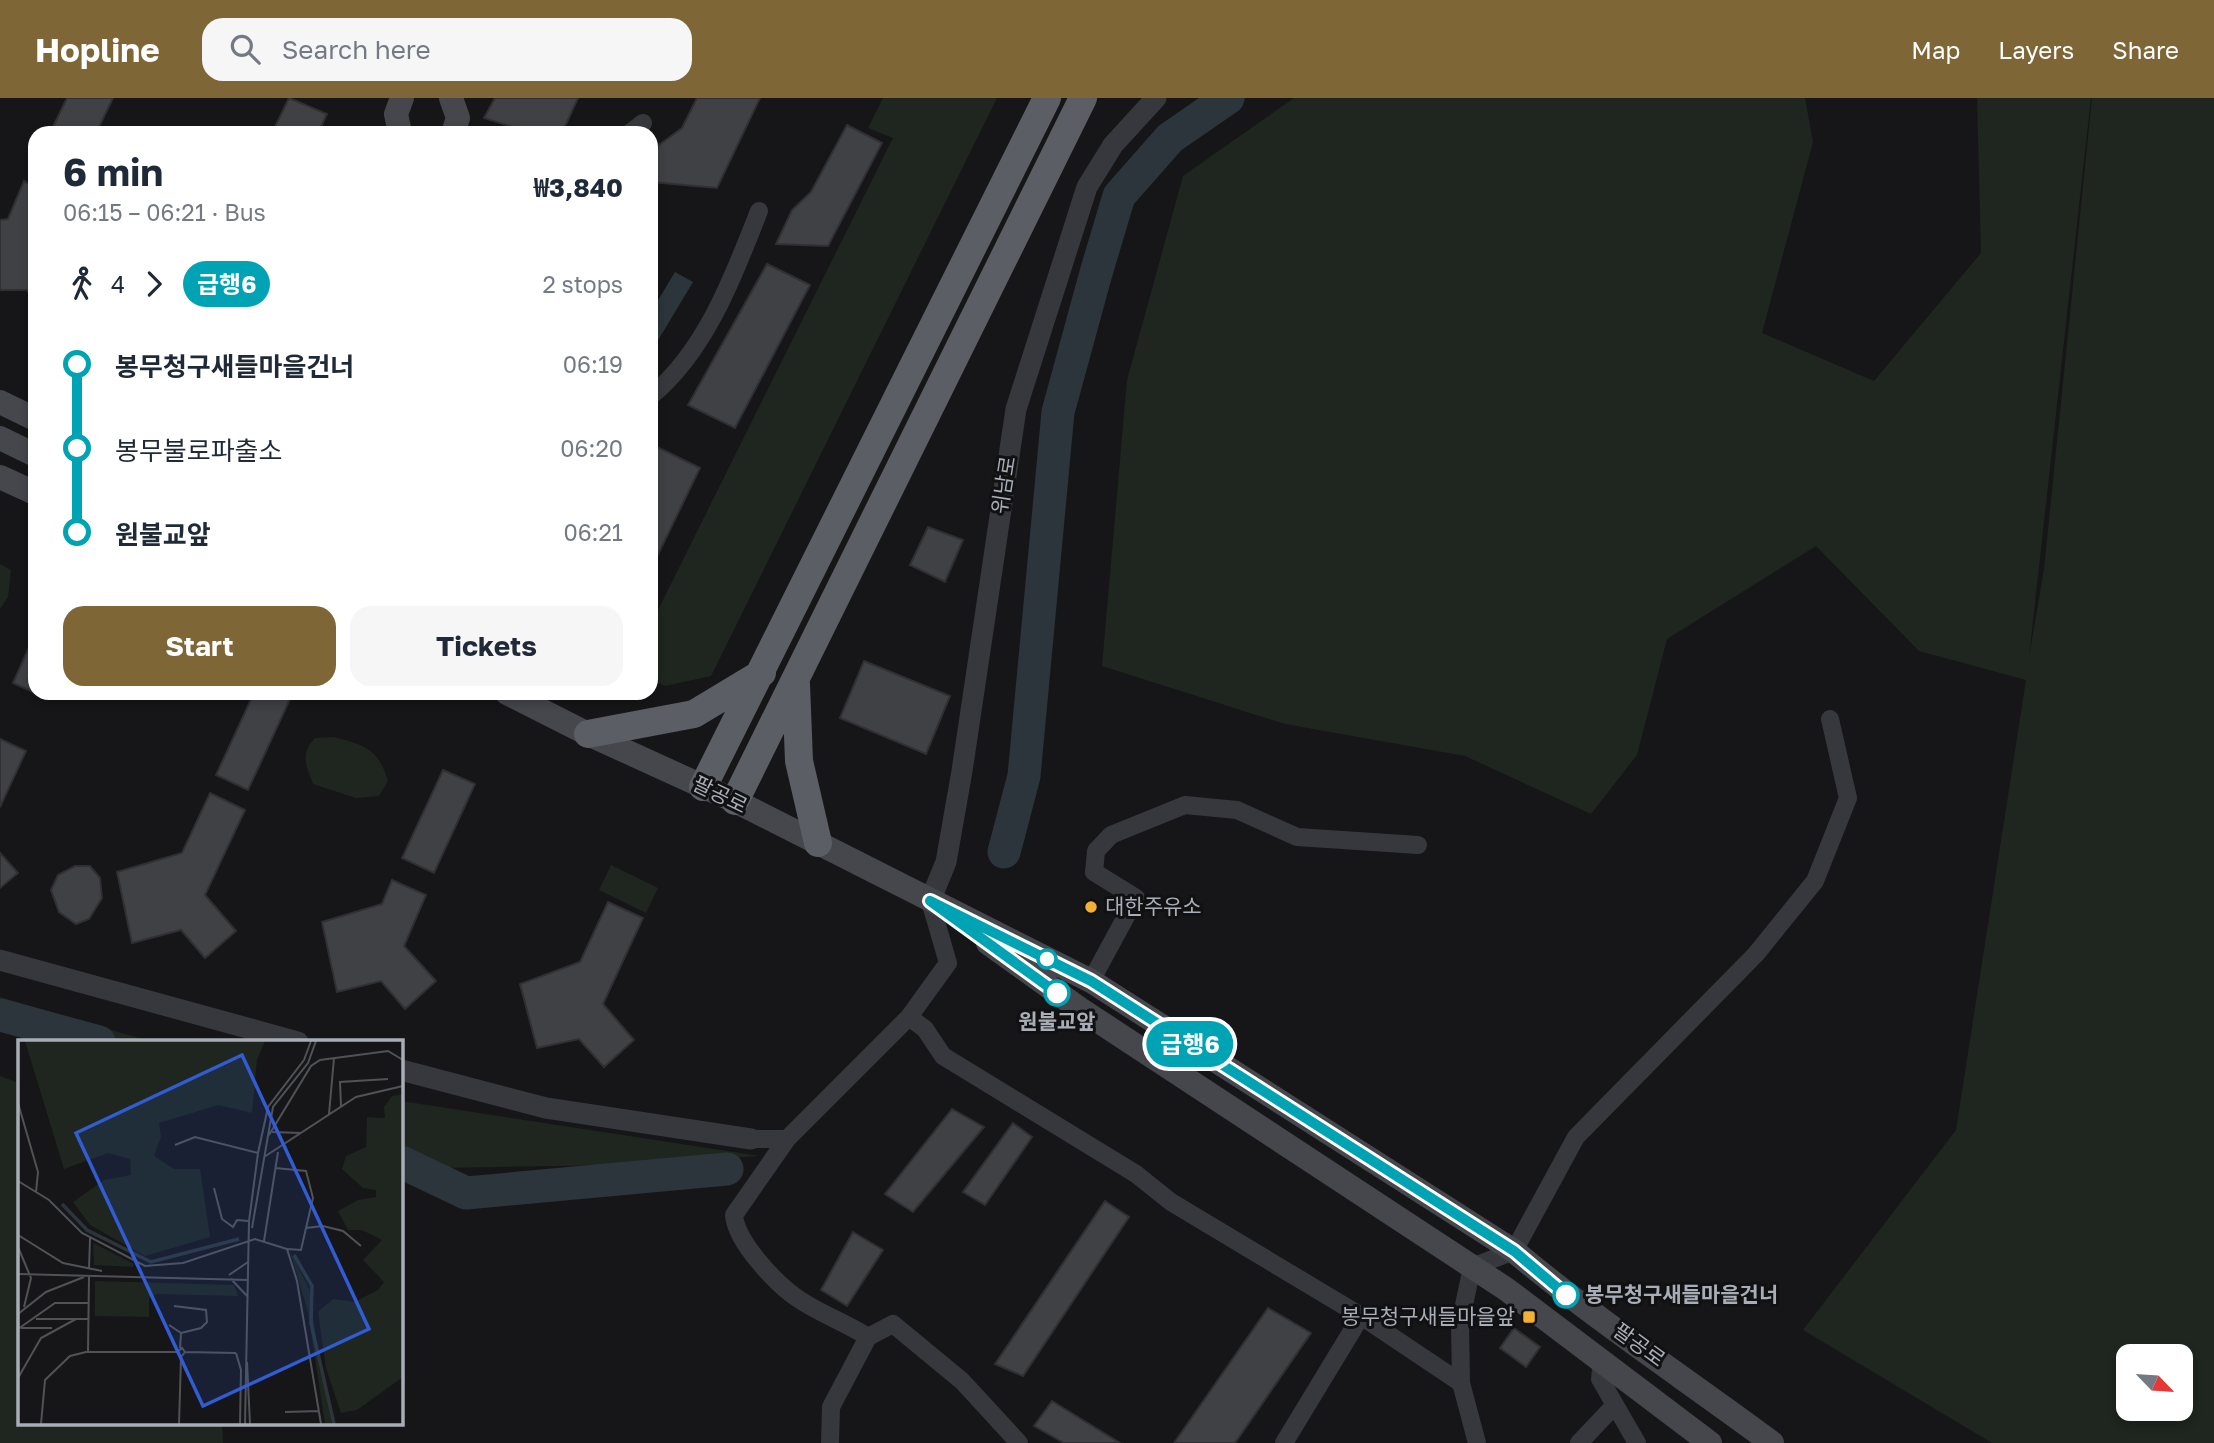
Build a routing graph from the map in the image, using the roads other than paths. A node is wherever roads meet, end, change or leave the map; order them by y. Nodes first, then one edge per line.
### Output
1 (451, 98) edge
2 (1047, 98) edge
3 (1083, 98) edge
4 (1156, 98) edge
5 (395, 100) edge
6 (397, 126) edge
7 (459, 126) edge
8 (760, 211) dead end
9 (658, 388) edge
10 (0, 402) edge
11 (28, 416) edge
12 (0, 438) edge
13 (28, 452) edge
14 (0, 477) edge
15 (28, 490) edge
16 (762, 673) junction
17 (796, 678) junction
18 (522, 700) edge
19 (1830, 719) dead end
20 (588, 734) junction
21 (703, 787) junction
22 (735, 801) junction
23 (818, 843) junction
24 (1418, 845) dead end
25 (930, 901) junction
26 (0, 960) edge
27 (1091, 981) junction
28 (909, 1017) junction
29 (291, 1040) edge
30 (402, 1070) edge
31 (751, 1139) joint
32 (787, 1139) junction
33 (1514, 1251) junction
34 (1472, 1267) junction
35 (1361, 1317) junction
36 (868, 1337) junction
37 (1602, 1360) junction
38 (1461, 1383) junction
39 (1615, 1405) junction
40 (830, 1443) edge
41 (1019, 1443) edge
42 (1284, 1443) edge
43 (1477, 1443) edge
44 (1579, 1443) edge
45 (1637, 1443) edge
46 (1710, 1443) edge
47 (1772, 1443) edge

1 - 7 main road
2 - 16 highway
3 - 17 highway
4 - 25 street, 위남로
5 - 6 main road
8 - 9 street
10 - 11 main road
12 - 13 main road
14 - 15 main road
16 - 20 highway
16 - 21 highway
17 - 22 highway
17 - 23 highway
18 - 20 main road, 팔공로
19 - 33 street
20 - 21 main road, 팔공로
21 - 22 main road, 팔공로
22 - 23 main road, 팔공로
23 - 25 main road, 팔공로
24 - 27 street
25 - 27 main road, 팔공로
25 - 28 street
25 - 34 main road, 팔공로
26 - 29 street
27 - 33 main road, 팔공로
28 - 32 street
28 - 35 street
30 - 31 street
31 - 32 street
32 - 36 street
33 - 34 street
33 - 47 main road, 팔공로
34 - 37 main road, 팔공로
34 - 38 street
35 - 38 street
35 - 42 street
36 - 40 street
36 - 41 street
37 - 39 street
37 - 46 main road, 팔공로
38 - 43 street
39 - 44 street
39 - 45 street

